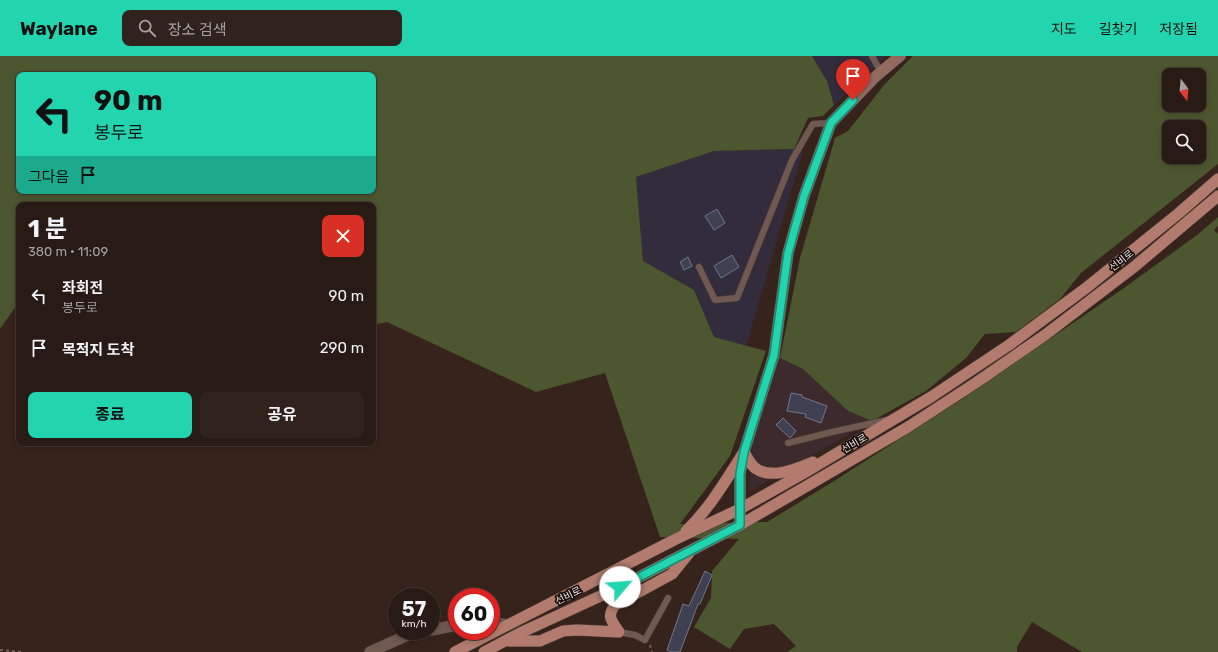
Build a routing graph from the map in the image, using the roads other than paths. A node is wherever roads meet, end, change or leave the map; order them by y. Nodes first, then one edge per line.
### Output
1 (872, 56) edge
2 (900, 56) edge
3 (881, 72) junction
4 (831, 123) junction
5 (1218, 179) edge
6 (1218, 196) edge
7 (699, 267) dead end
8 (896, 418) junction
9 (788, 443) dead end
10 (744, 452) junction
11 (835, 455) junction
12 (740, 509) junction
13 (740, 525) junction
14 (678, 538) junction
15 (691, 550) junction
16 (668, 598) dead end
17 (500, 624) edge
18 (507, 625) junction
19 (619, 632) junction
20 (397, 640) edge
21 (506, 641) junction
22 (370, 652) edge
23 (455, 652) edge
24 (484, 652) edge

1 - 3 lane
2 - 3 main road
3 - 4 main road
4 - 7 lane
4 - 10 main road
5 - 8 main road, 선비로
6 - 13 main road, 선비로
8 - 9 lane
8 - 11 main road, 선비로
10 - 11 main road
10 - 12 main road
10 - 14 main road
11 - 12 main road, 선비로
12 - 13 main road
12 - 14 main road, 선비로
13 - 15 main road, 선비로
14 - 18 main road, 선비로
15 - 19 main road
15 - 21 main road, 선비로
16 - 19 lane
17 - 18 street
18 - 23 main road, 선비로
19 - 21 main road
20 - 22 street
21 - 24 main road, 선비로

